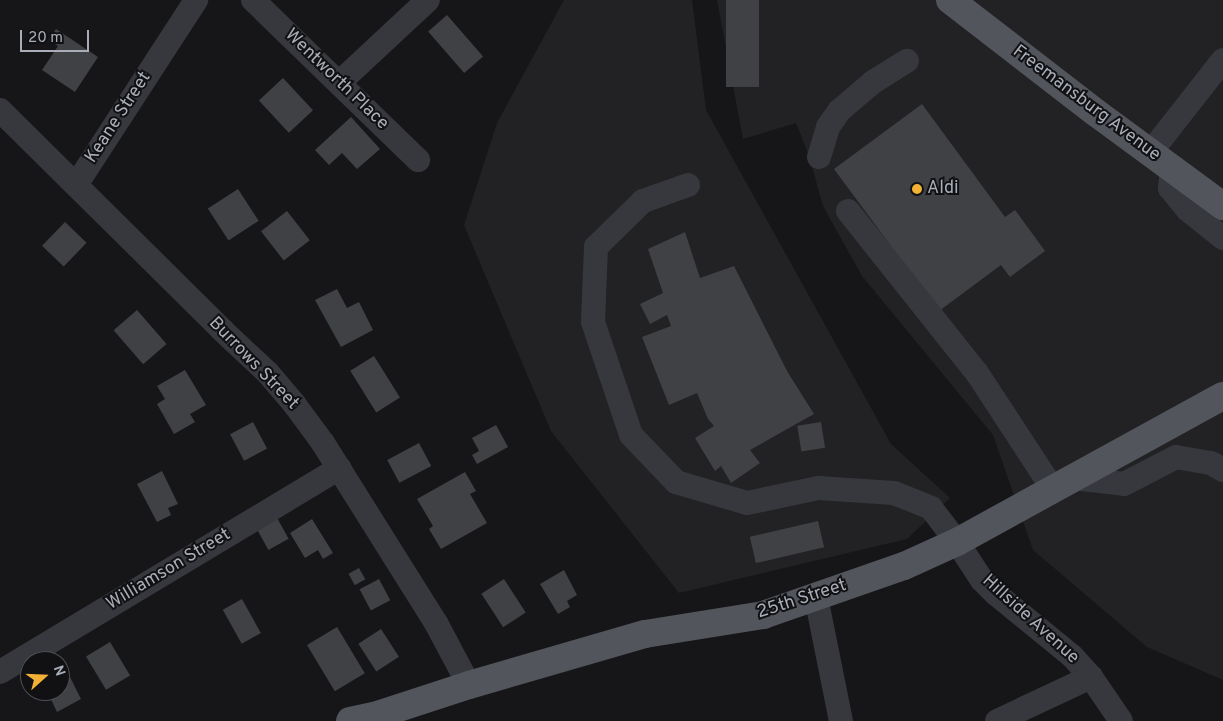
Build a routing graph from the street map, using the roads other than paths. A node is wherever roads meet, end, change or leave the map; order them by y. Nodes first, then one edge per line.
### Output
1 (196, 0) edge
2 (253, 0) edge
3 (428, 0) edge
4 (952, 0) edge
5 (1223, 60) edge
6 (907, 61) dead end
7 (340, 82) junction
8 (0, 110) edge
9 (1150, 153) junction
10 (819, 157) dead end
11 (418, 160) dead end
12 (1172, 169) junction
13 (76, 185) junction
14 (688, 185) dead end
15 (1223, 206) edge
16 (848, 210) dead end
17 (1223, 238) edge
18 (1223, 382) edge
19 (1213, 401) edge
20 (338, 468) junction
21 (1223, 470) edge
22 (1064, 483) junction
23 (957, 542) junction
24 (816, 597) junction
25 (0, 672) edge
26 (1091, 677) junction
27 (469, 685) junction
28 (367, 719) edge
29 (841, 721) edge
30 (997, 721) edge
31 (1121, 721) edge

1 - 13 street, Keane Street
2 - 7 street, Wentworth Place
3 - 7 street
4 - 9 main road, Freemansburg Avenue
5 - 9 street
6 - 10 street
7 - 11 street, Wentworth Place
8 - 13 street, Burrows Street
9 - 12 main road, Freemansburg Avenue
12 - 15 main road, Freemansburg Avenue
12 - 17 street
13 - 20 street, Burrows Street
14 - 23 street, Hillside Avenue
16 - 22 street
18 - 19 street
19 - 22 main road, 25th Street
20 - 25 street, Williamson Street
20 - 27 street, Burrows Street
21 - 22 street
22 - 23 main road, 25th Street
23 - 24 main road, 25th Street
23 - 26 street, Hillside Avenue
24 - 27 main road, 25th Street
24 - 29 street
26 - 30 street
26 - 31 street, Hillside Avenue
27 - 28 main road, 25th Street

